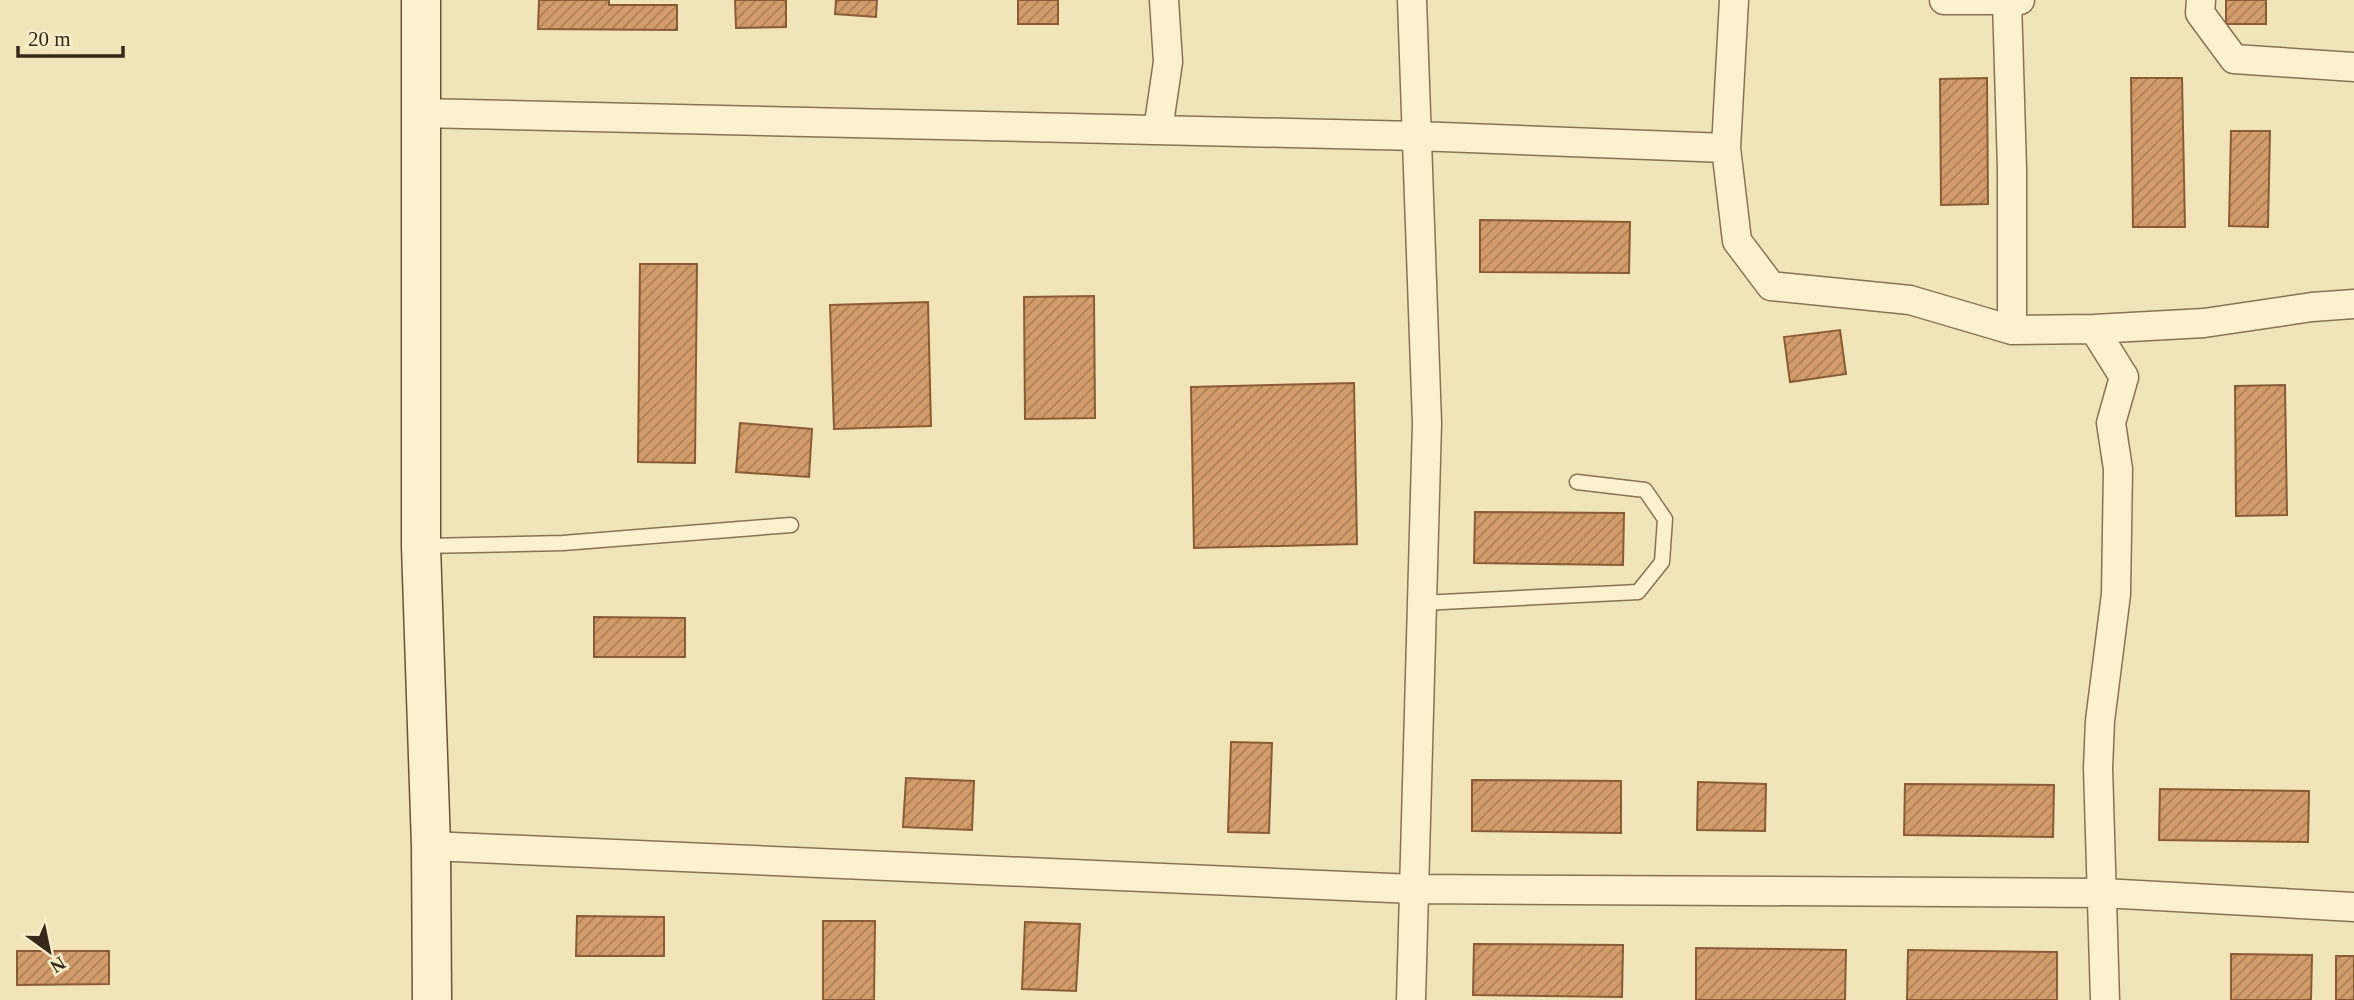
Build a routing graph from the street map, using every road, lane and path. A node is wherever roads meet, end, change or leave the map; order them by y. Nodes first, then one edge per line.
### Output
1 (421, 0) edge
2 (1164, 0) edge
3 (1412, 0) edge
4 (1734, 0) edge
5 (1944, 0) edge
6 (2020, 0) edge
7 (2201, 0) edge
8 (2007, 1) edge
9 (2354, 67) edge
10 (420, 113) junction
11 (1158, 130) junction
12 (1417, 136) junction
13 (1726, 148) junction
14 (2354, 304) edge
15 (2094, 329) junction
16 (2012, 330) junction
17 (1577, 482) dead end
18 (791, 525) dead end
19 (421, 546) junction
20 (1422, 603) junction
21 (431, 846) junction
22 (1414, 889) junction
23 (2103, 893) junction
24 (2354, 907) edge
25 (432, 1000) edge
26 (1411, 1000) edge
27 (2105, 1000) edge

1 - 10 main road
2 - 11 street
3 - 12 street
4 - 13 street
5 - 8 street
6 - 8 street
7 - 9 street
8 - 16 street
10 - 11 street
10 - 19 main road
11 - 12 street
12 - 13 street
12 - 20 street
13 - 16 street
14 - 15 street
15 - 16 street
15 - 23 street
17 - 20 lane
18 - 19 lane
19 - 21 main road
20 - 22 street
21 - 22 street
21 - 25 main road
22 - 23 street
22 - 26 street
23 - 24 street
23 - 27 street

